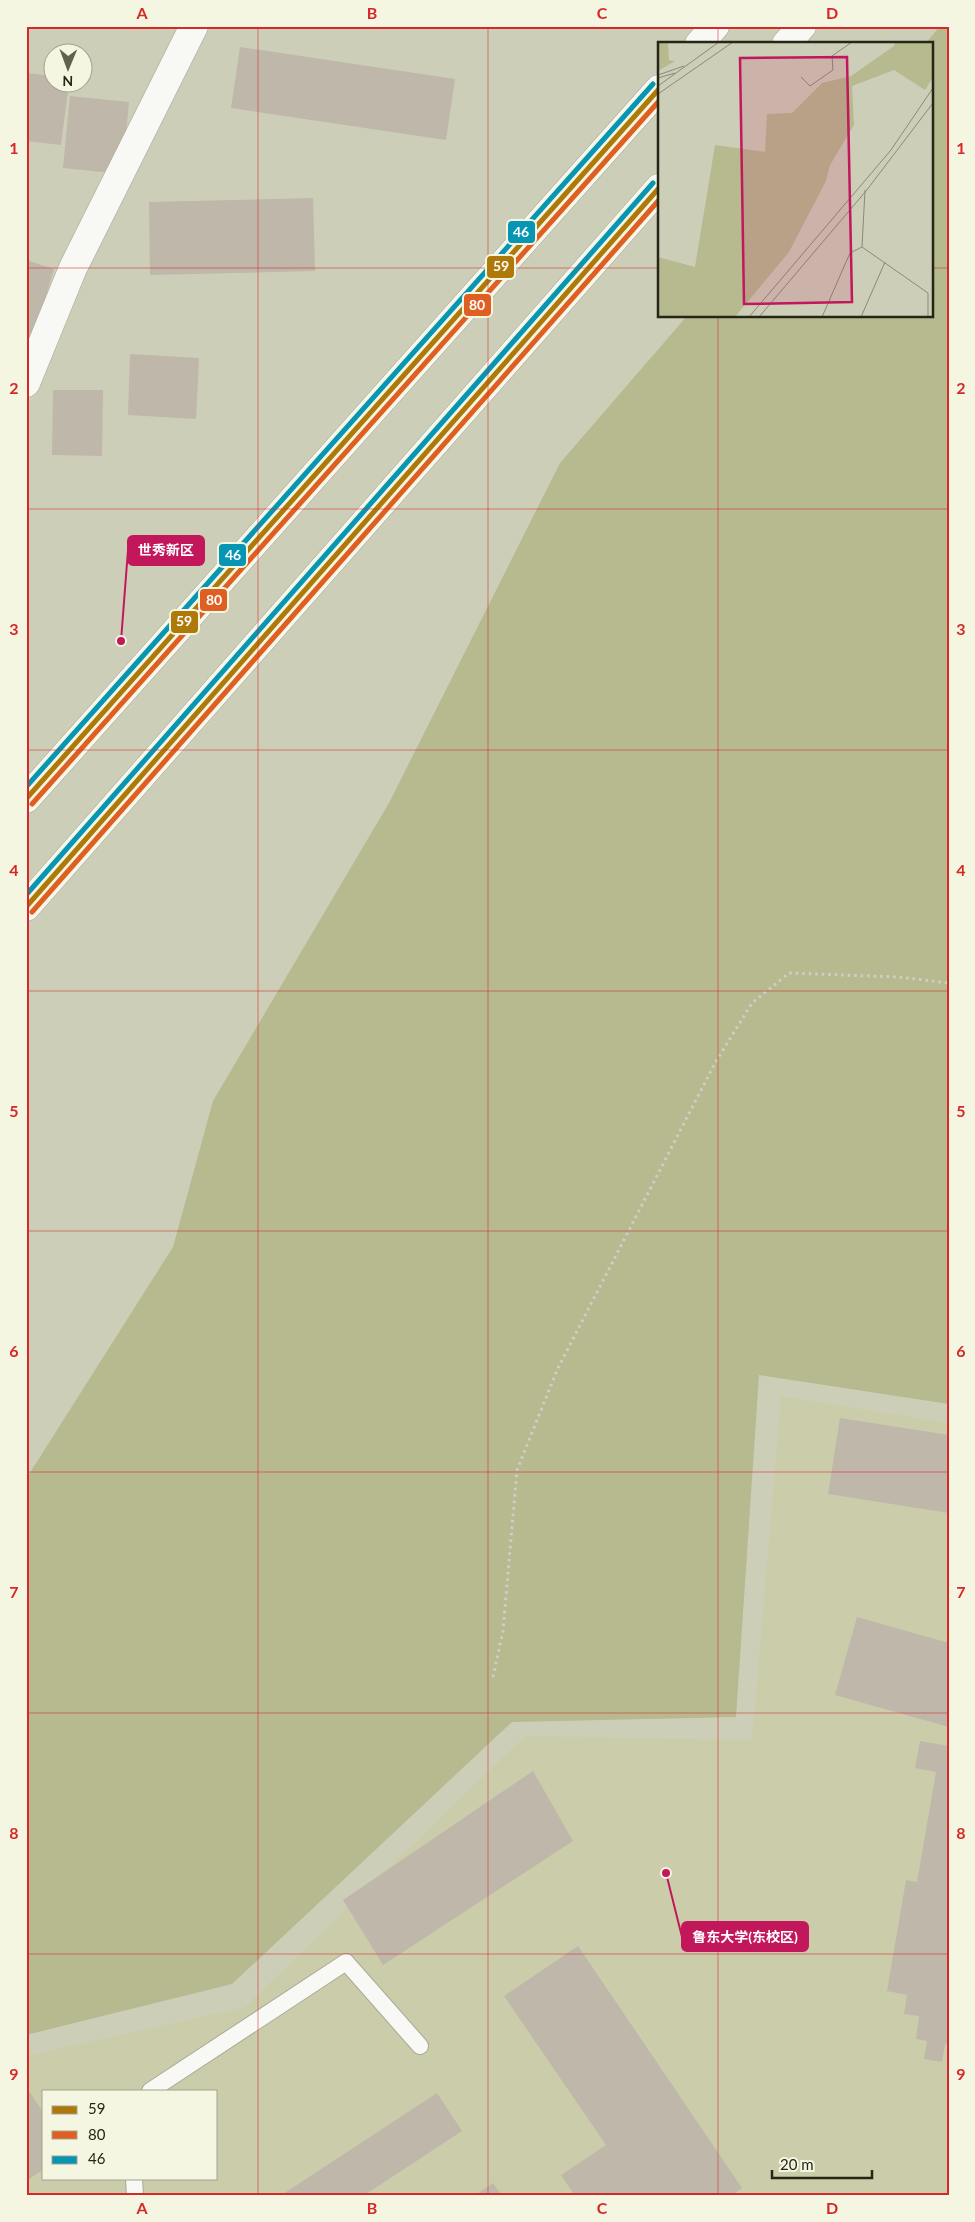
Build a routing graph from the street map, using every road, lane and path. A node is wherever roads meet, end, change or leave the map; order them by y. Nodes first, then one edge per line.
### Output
1 (194, 26) edge
2 (715, 26) edge
3 (802, 26) edge
4 (701, 42) edge
5 (788, 42) edge
6 (658, 90) edge
7 (658, 189) edge
8 (26, 383) edge
9 (26, 800) edge
10 (26, 907) edge
11 (949, 983) edge
12 (493, 1677) dead end
13 (420, 2046) dead end
14 (152, 2090) edge
15 (134, 2180) edge
16 (135, 2196) edge

1 - 8 main road
2 - 4 main road
3 - 5 main road
6 - 9 main road
7 - 10 main road
11 - 12 path
13 - 14 lane
15 - 16 lane

